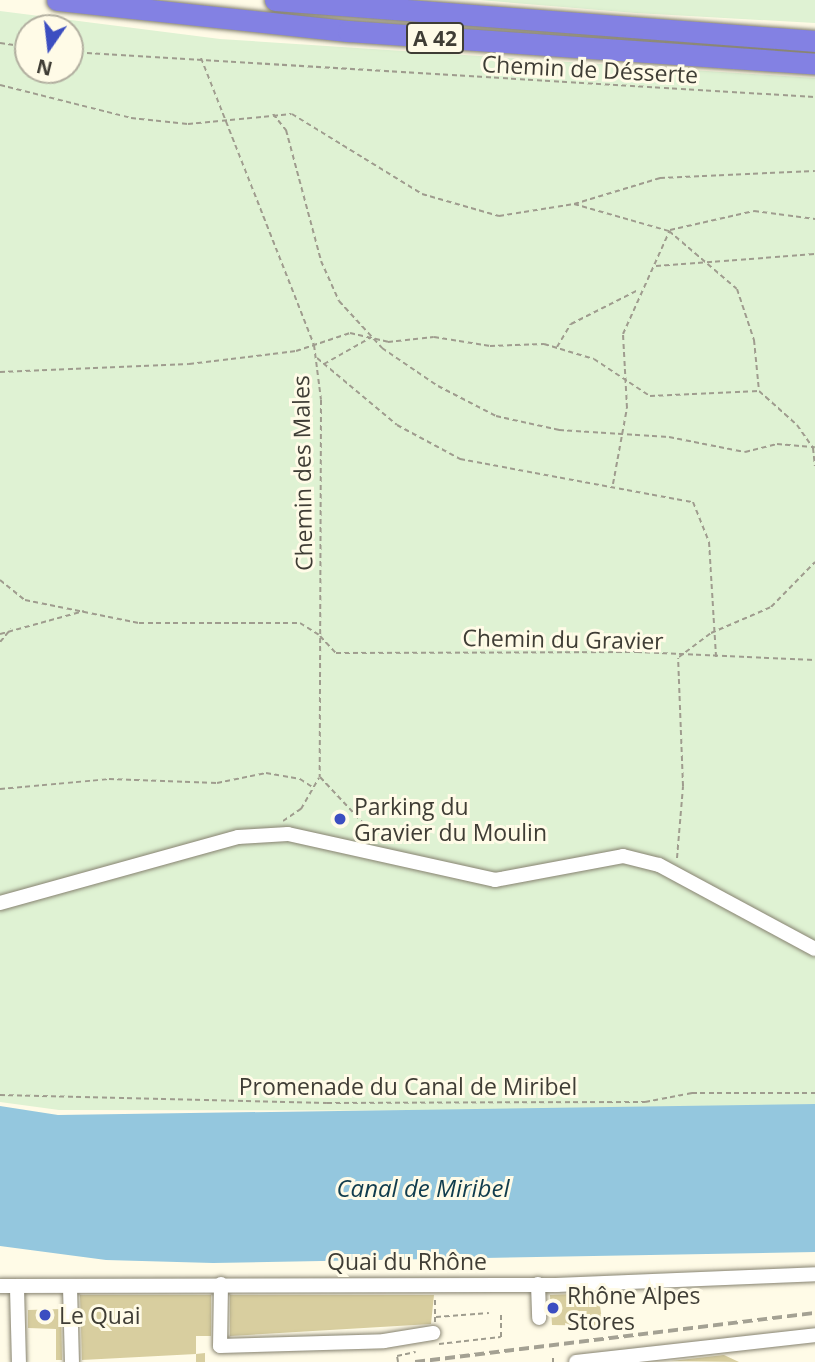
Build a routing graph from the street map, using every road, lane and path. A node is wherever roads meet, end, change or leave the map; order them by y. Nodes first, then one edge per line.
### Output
1 (57, 0) edge
2 (275, 0) edge
3 (815, 41) edge
4 (84, 53) edge
5 (201, 58) junction
6 (815, 64) edge
7 (0, 85) edge
8 (815, 97) edge
9 (272, 114) junction
10 (225, 125) junction
11 (815, 172) edge
12 (575, 204) junction
13 (815, 219) edge
14 (669, 231) junction
15 (815, 254) edge
16 (706, 265) junction
17 (655, 266) junction
18 (641, 288) junction
19 (371, 337) junction
20 (314, 345) junction
21 (556, 347) junction
22 (316, 357) junction
23 (324, 364) junction
24 (0, 372) edge
25 (627, 376) junction
26 (760, 391) junction
27 (625, 435) junction
28 (814, 448) edge
29 (815, 466) edge
30 (613, 485) junction
31 (815, 562) edge
32 (0, 580) edge
33 (85, 611) junction
34 (12, 628) junction
35 (716, 631) junction
36 (0, 634) edge
37 (320, 635) junction
38 (0, 642) edge
39 (678, 657) junction
40 (716, 659) junction
41 (815, 660) edge
42 (320, 777) junction
43 (314, 788) junction
44 (0, 789) edge
45 (280, 822) dead end
46 (372, 850) junction
47 (675, 873) junction
48 (0, 902) edge
49 (815, 949) edge
50 (815, 1093) edge
51 (0, 1095) edge
52 (815, 1274) edge
53 (220, 1284) junction
54 (538, 1284) junction
55 (0, 1286) edge
56 (70, 1287) junction
57 (17, 1288) junction
58 (436, 1290) dead end
59 (489, 1313) dead end
60 (501, 1313) dead end
61 (435, 1317) junction
62 (539, 1318) dead end
63 (433, 1334) junction
64 (815, 1335) edge
65 (416, 1352) dead end
66 (19, 1362) edge
67 (72, 1362) edge
68 (398, 1362) edge
69 (576, 1362) edge

1 - 6 highway, A 42
2 - 3 highway, A 42
4 - 5 path, Chemin de Désserte
5 - 8 path, Chemin de Désserte
5 - 10 path, Chemin des Males
7 - 10 path
9 - 10 path
9 - 12 path
9 - 19 path
10 - 20 path, Chemin des Males
11 - 12 path
12 - 14 path
13 - 14 path
14 - 16 path
14 - 17 path
15 - 16 path
16 - 17 path
16 - 26 path
17 - 18 path
18 - 21 path
18 - 25 path
19 - 20 path
19 - 21 path
19 - 23 path
19 - 27 path
20 - 22 path, Chemin des Males
20 - 24 path
21 - 25 path
22 - 23 path
22 - 37 path, Chemin des Males
23 - 30 path
25 - 26 path
25 - 27 path
26 - 28 path
27 - 28 path
27 - 30 path
28 - 29 path
30 - 35 path
31 - 35 path
32 - 33 path, Chemin du Gravier
33 - 34 path
33 - 37 path, Chemin du Gravier
34 - 36 path
34 - 38 path
35 - 39 path
35 - 40 path
37 - 39 path, Chemin du Gravier
37 - 42 path, Chemin des Males
39 - 40 path, Chemin du Gravier
39 - 47 path
40 - 41 path, Chemin du Gravier
42 - 43 path
42 - 46 path
43 - 44 path
43 - 45 path
46 - 47 street
46 - 48 street
47 - 49 street
50 - 51 path, Promenade du Canal de Miribel
52 - 54 street, Quai du Rhône
53 - 54 street, Quai du Rhône
53 - 56 street, Quai du Rhône
53 - 63 street
54 - 62 street
55 - 57 street, Quai du Rhône
56 - 57 street, Quai du Rhône
56 - 67 street
57 - 66 street
58 - 61 path
59 - 61 path
60 - 63 path
61 - 63 path
64 - 69 street
65 - 68 path

